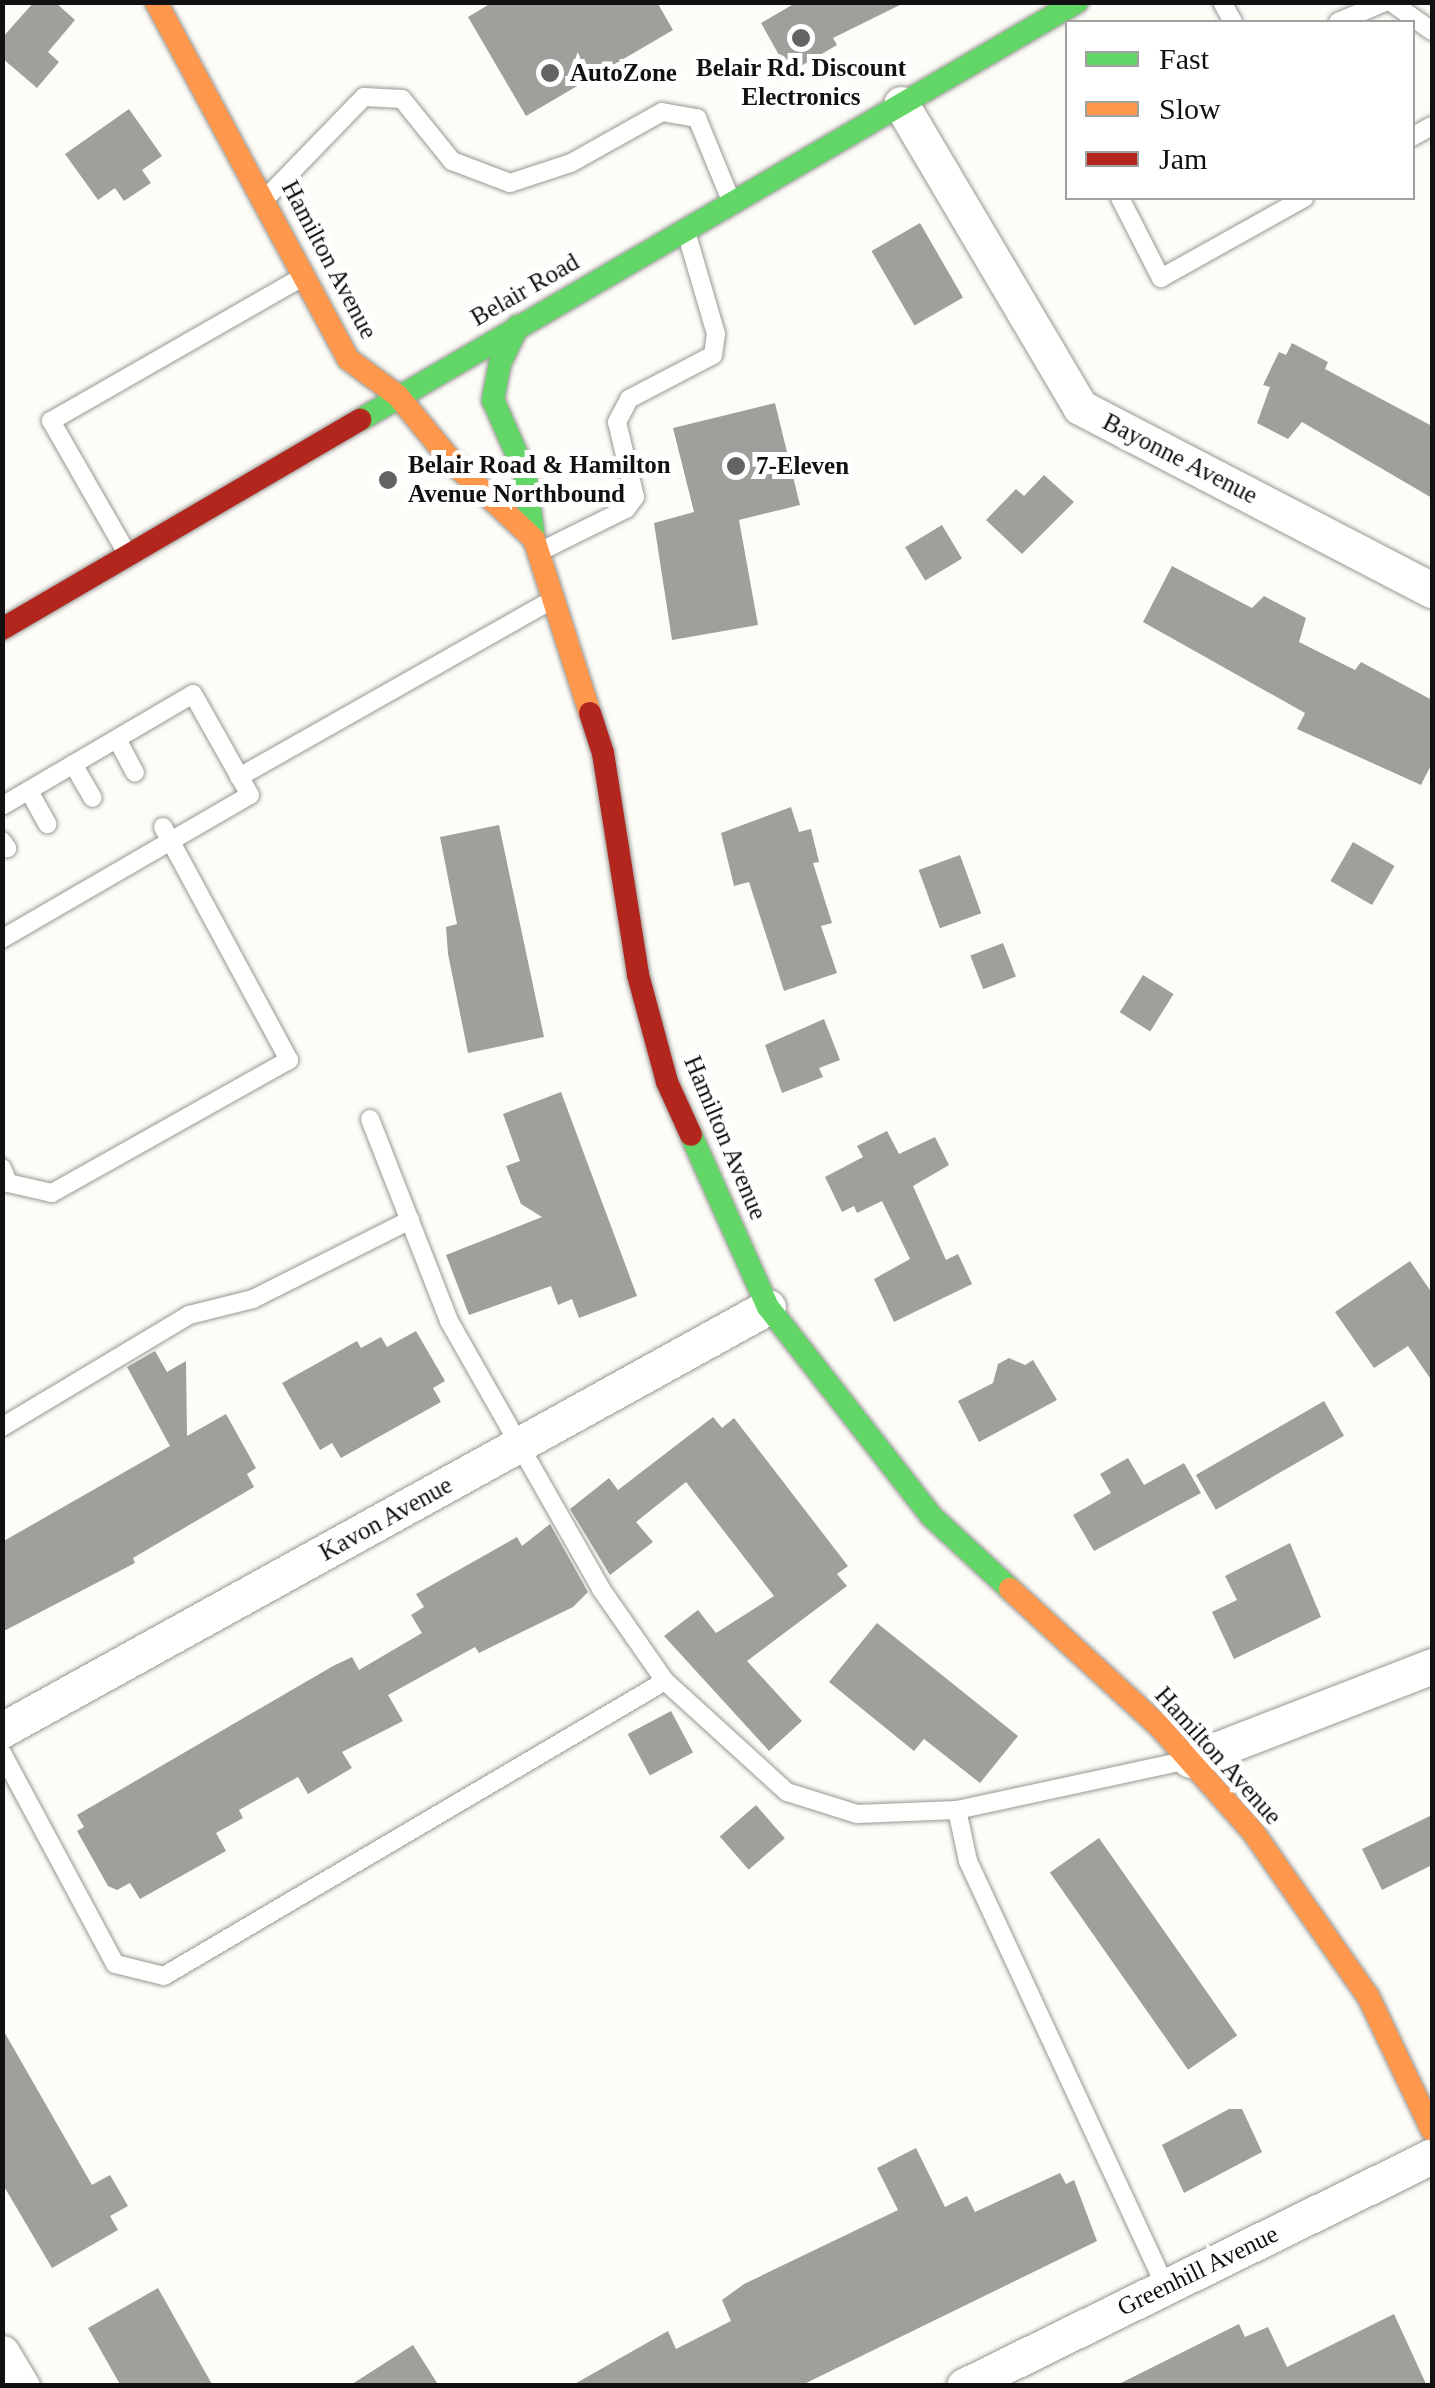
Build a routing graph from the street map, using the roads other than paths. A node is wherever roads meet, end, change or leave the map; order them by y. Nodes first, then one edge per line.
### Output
1 (156, 2) edge
2 (1078, 2) edge
3 (1388, 2) edge
4 (1343, 20) edge
5 (1432, 31) edge
6 (901, 104) junction
7 (264, 199) junction
8 (1121, 200) edge
9 (1300, 200) edge
10 (732, 202) junction
11 (685, 229) junction
12 (306, 275) junction
13 (518, 326) junction
14 (398, 396) junction
15 (536, 545) junction
16 (128, 555) junction
17 (1432, 590) edge
18 (555, 599) junction
19 (2, 629) edge
20 (117, 739) junction
21 (73, 764) junction
22 (135, 773) dead end
23 (239, 777) junction
24 (29, 791) junction
25 (93, 798) dead end
26 (2, 806) edge
27 (47, 824) dead end
28 (167, 834) junction
29 (2, 939) edge
30 (370, 1119) dead end
31 (2, 1168) edge
32 (410, 1220) junction
33 (768, 1307) junction
34 (2, 1426) edge
35 (517, 1447) junction
36 (1432, 1666) edge
37 (665, 1681) junction
38 (2, 1730) edge
39 (2, 1753) edge
40 (1190, 1760) junction
41 (957, 1810) junction
42 (1432, 2130) edge
43 (1432, 2156) edge
44 (1166, 2287) junction
45 (2, 2353) edge
46 (22, 2386) edge
47 (964, 2386) edge

1 - 7 street, Hamilton Avenue
2 - 6 street, Belair Road
3 - 4 lane
3 - 5 lane
6 - 10 street, Belair Road
6 - 17 street, Bayonne Avenue
7 - 10 lane
7 - 12 street, Hamilton Avenue
8 - 9 lane
10 - 11 street, Belair Road
11 - 13 street, Belair Road
11 - 15 lane
12 - 14 street, Hamilton Avenue
12 - 16 lane
13 - 14 street, Belair Road
13 - 15 street
14 - 15 street, Hamilton Avenue
14 - 16 street, Belair Road
15 - 18 street, Hamilton Avenue
16 - 19 street, Belair Road
18 - 23 lane
18 - 33 street, Hamilton Avenue
20 - 21 lane
20 - 22 lane
20 - 23 lane
21 - 24 lane
21 - 25 lane
23 - 28 lane
24 - 26 lane
24 - 27 lane
28 - 29 lane
28 - 31 lane
30 - 32 lane
32 - 34 lane
32 - 35 lane
33 - 35 street, Kavon Avenue
33 - 40 street, Hamilton Avenue
35 - 37 lane
35 - 38 street, Kavon Avenue
36 - 40 street
37 - 39 lane
37 - 41 lane
40 - 41 lane
40 - 42 street, Hamilton Avenue
41 - 44 lane
43 - 44 street, Greenhill Avenue
44 - 47 street, Greenhill Avenue
45 - 46 street

